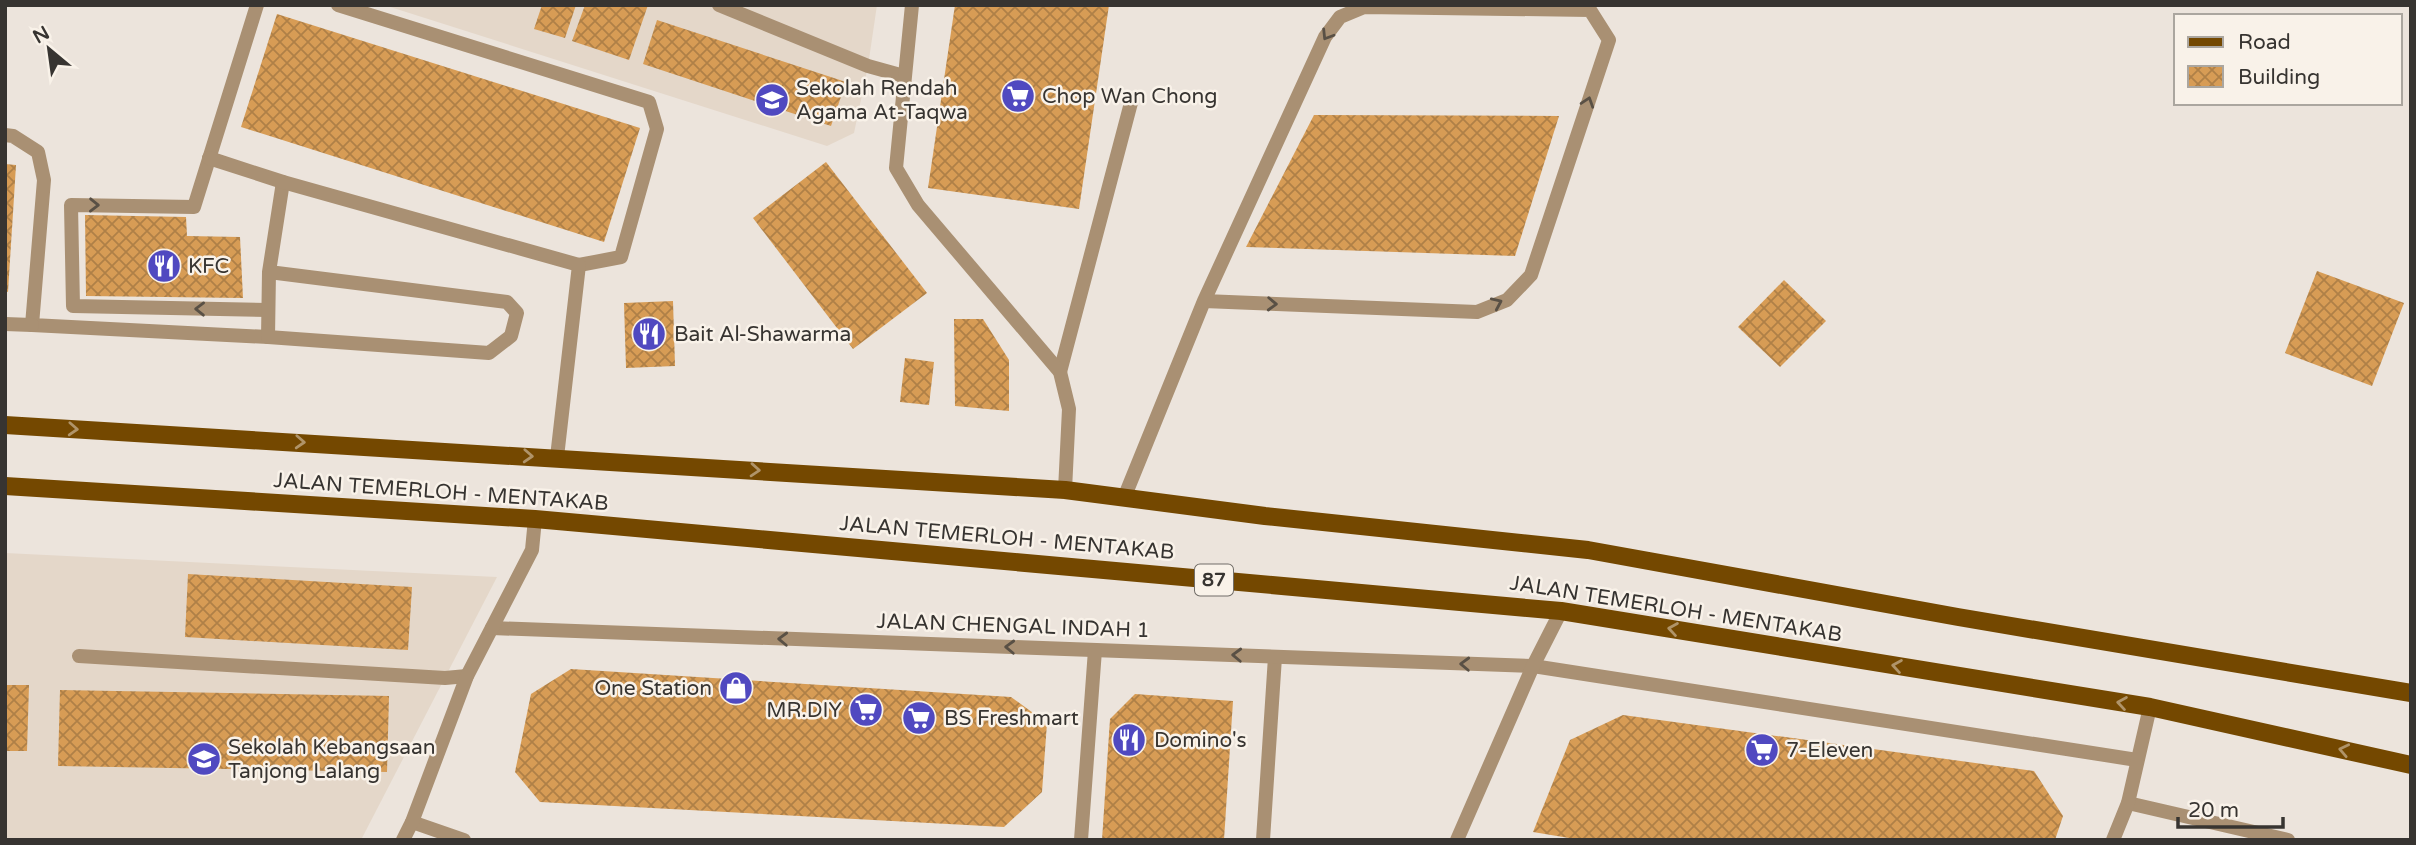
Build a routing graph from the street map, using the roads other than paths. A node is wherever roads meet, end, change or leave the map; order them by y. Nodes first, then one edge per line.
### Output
1 (257, 5) edge
2 (338, 5) edge
3 (719, 5) edge
4 (912, 5) edge
5 (904, 76) junction
6 (1132, 99) dead end
7 (5, 135) edge
8 (209, 158) junction
9 (283, 182) junction
10 (579, 265) junction
11 (269, 272) junction
12 (1204, 301) junction
13 (268, 310) junction
14 (5, 324) edge
15 (32, 325) junction
16 (268, 337) junction
17 (1060, 372) junction
18 (5, 425) edge
19 (557, 457) junction
20 (5, 486) edge
21 (1065, 490) junction
22 (1124, 498) junction
23 (536, 519) junction
24 (1561, 611) junction
25 (492, 628) junction
26 (1094, 650) junction
27 (79, 656) dead end
28 (1275, 657) junction
29 (1533, 666) junction
30 (467, 676) junction
31 (2411, 693) edge
32 (2150, 708) junction
33 (2137, 761) junction
34 (2411, 765) edge
35 (2128, 803) junction
36 (412, 822) junction
37 (403, 840) edge
38 (464, 840) edge
39 (1081, 840) edge
40 (1262, 840) edge
41 (1457, 840) edge
42 (2113, 840) edge
43 (2288, 840) edge

1 - 8 street
2 - 10 street
3 - 5 street
4 - 5 street
5 - 17 street
6 - 17 street
7 - 15 street
8 - 9 street
13 -> 8 street
9 - 10 street
9 - 11 street
10 - 19 street
11 - 13 street
11 - 16 street
12 -> 12 street
12 - 22 street
13 - 16 street
14 - 15 street
15 - 16 street
17 - 21 street
18 -> 19 main road, JALAN TEMERLOH - MENTAKAB
19 -> 21 main road, JALAN TEMERLOH - MENTAKAB
20 - 23 main road, JALAN TEMERLOH - MENTAKAB / 87
21 - 22 main road, JALAN TEMERLOH - MENTAKAB
22 - 31 main road, JALAN TEMERLOH - MENTAKAB
23 - 24 main road, JALAN TEMERLOH - MENTAKAB / 87
23 - 25 street
24 - 29 street
32 -> 24 main road, JALAN TEMERLOH - MENTAKAB / 87
26 -> 25 street, JALAN CHENGAL INDAH 1
25 - 30 street
28 -> 26 street, JALAN CHENGAL INDAH 1
26 - 39 street
27 - 30 street
29 -> 28 street, JALAN CHENGAL INDAH 1
28 - 40 street
29 - 33 street, JALAN CHENGAL INDAH 1
29 - 41 street
30 - 36 street
32 - 33 street
34 -> 32 main road, JALAN TEMERLOH - MENTAKAB / 87
33 - 35 street
35 - 42 street
35 - 43 street
36 - 37 street
36 - 38 street

